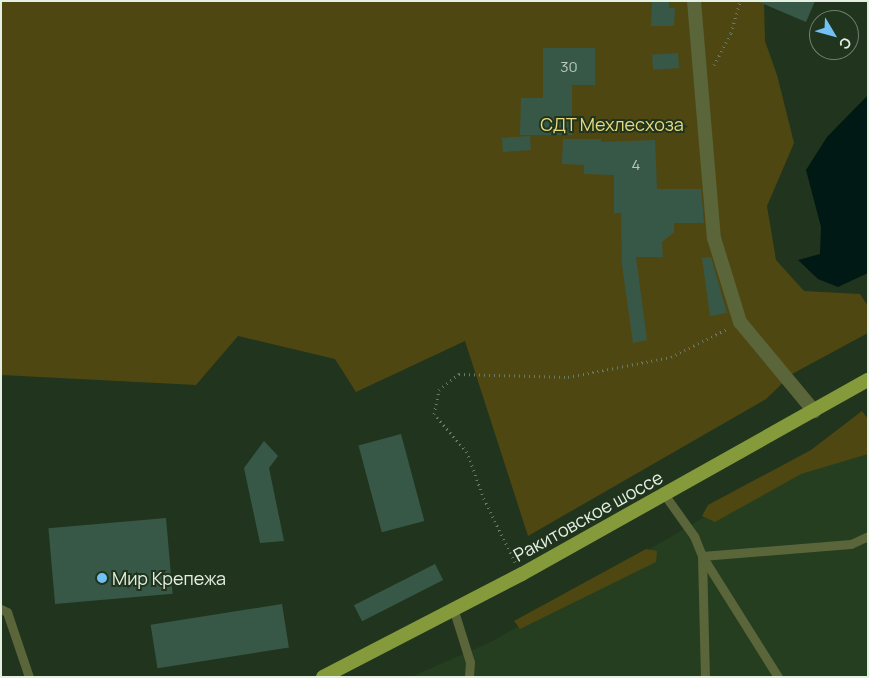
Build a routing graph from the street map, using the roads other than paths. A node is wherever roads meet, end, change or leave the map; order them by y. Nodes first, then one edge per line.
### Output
1 (694, 1) edge
2 (868, 380) edge
3 (814, 411) junction
4 (664, 494) junction
5 (868, 536) edge
6 (702, 556) junction
7 (1, 608) edge
8 (454, 611) junction
9 (29, 677) edge
10 (323, 677) edge
11 (469, 677) edge
12 (706, 677) edge
13 (778, 677) edge

1 - 3 street
2 - 3 main road, Ракитовское шоссе
3 - 4 main road, Ракитовское шоссе
4 - 6 lane
4 - 8 main road, Ракитовское шоссе
5 - 6 lane
6 - 12 lane
6 - 13 lane
7 - 9 lane
8 - 10 main road, Ракитовское шоссе
8 - 11 lane

